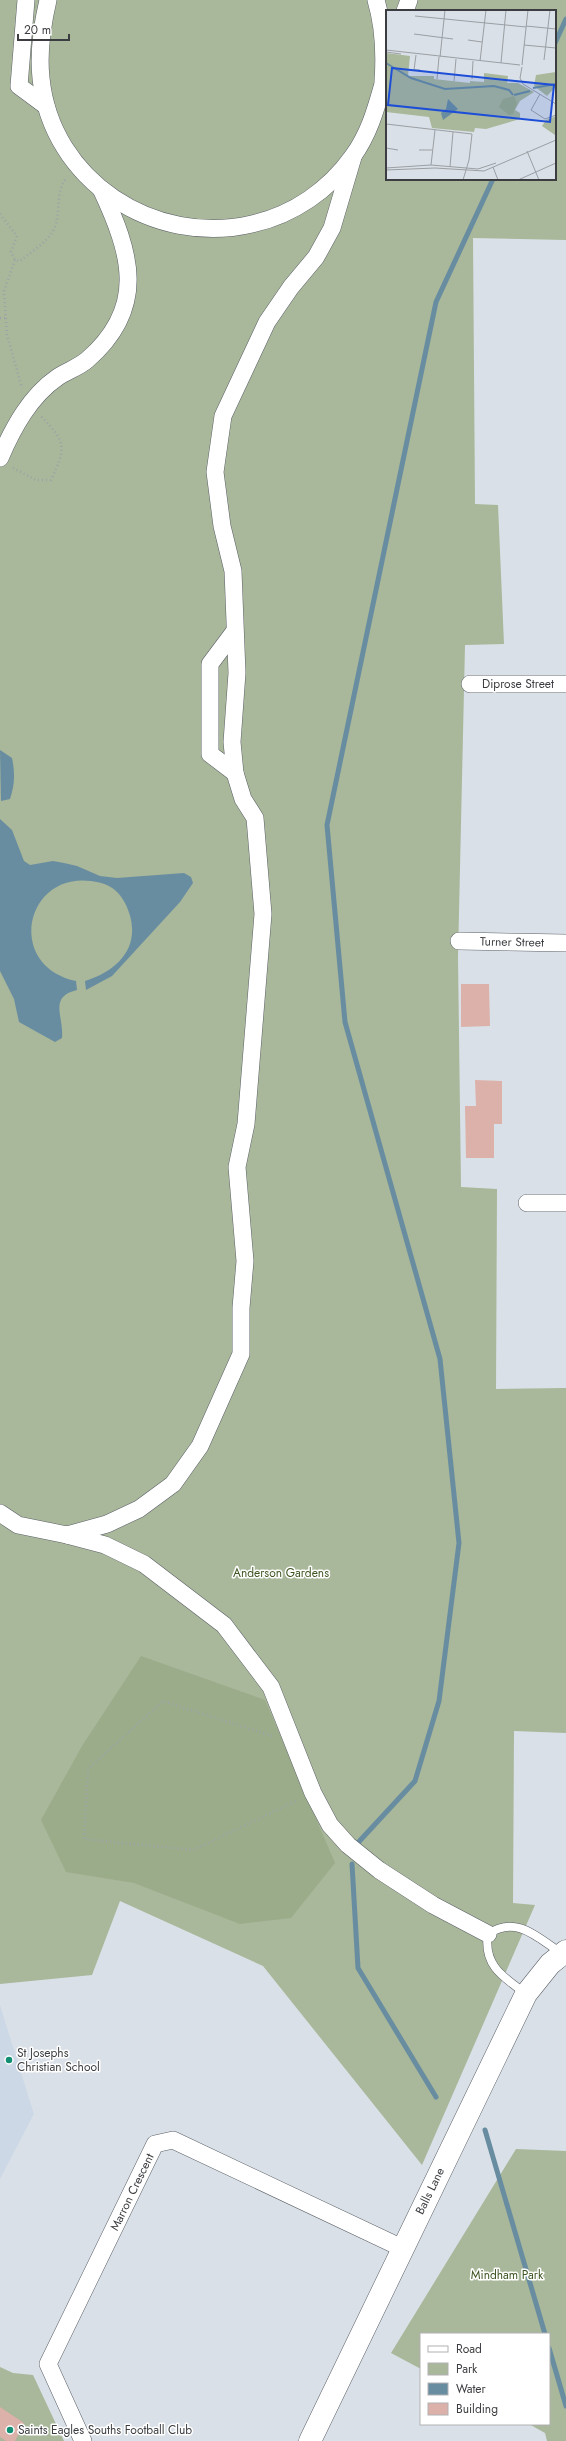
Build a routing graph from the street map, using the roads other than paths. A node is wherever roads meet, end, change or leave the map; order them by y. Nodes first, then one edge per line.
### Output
1 (26, 0) edge
2 (48, 0) edge
3 (376, 0) edge
4 (409, 0) edge
5 (405, 10) edge
6 (385, 76) edge
7 (46, 106) junction
8 (353, 157) junction
9 (101, 189) junction
10 (0, 458) edge
11 (234, 632) junction
12 (470, 684) dead end
13 (566, 684) edge
14 (236, 773) junction
15 (459, 941) dead end
16 (566, 943) edge
17 (527, 1203) dead end
18 (566, 1203) edge
19 (0, 1514) edge
20 (67, 1535) junction
21 (488, 1934) junction
22 (564, 1952) edge
23 (526, 1994) junction
24 (402, 2248) junction
25 (83, 2441) edge
26 (310, 2441) edge

1 - 7 street
2 - 7 street
3 - 6 street
4 - 5 street
6 - 8 street
7 - 9 street
8 - 9 street
8 - 11 street
9 - 10 street
11 - 14 street
11 - 14 street
12 - 13 street, Diprose Street
14 - 20 street
15 - 16 street, Turner Street
17 - 18 street
19 - 20 street
20 - 21 street
21 - 22 lane
21 - 23 lane
22 - 23 main road, Balls Lane
23 - 24 main road, Balls Lane
24 - 25 street, Marron Crescent
24 - 26 main road, Balls Lane

